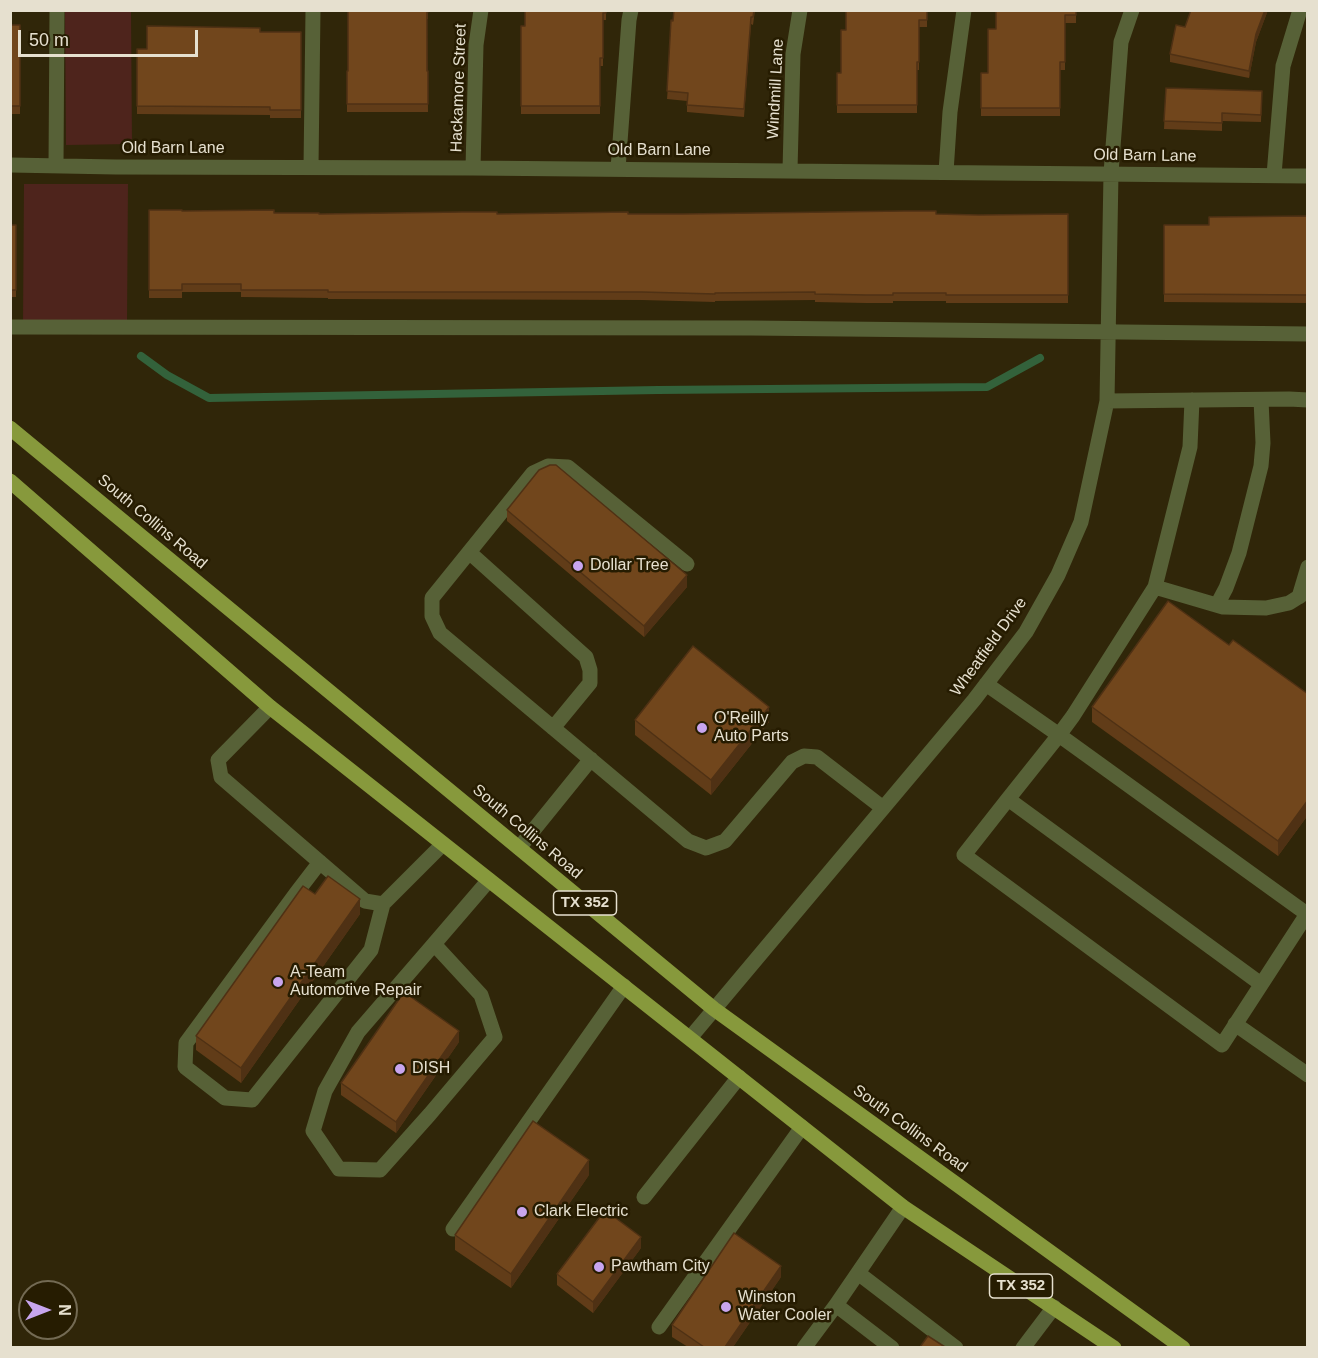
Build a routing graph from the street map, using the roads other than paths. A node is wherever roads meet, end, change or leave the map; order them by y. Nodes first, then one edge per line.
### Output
1 (57, 10) edge
2 (313, 10) edge
3 (481, 10) edge
4 (631, 10) edge
5 (800, 10) edge
6 (964, 10) edge
7 (1132, 10) edge
8 (1300, 10) edge
9 (10, 165) edge
10 (56, 166) junction
11 (311, 167) junction
12 (473, 168) junction
13 (618, 169) junction
14 (790, 170) junction
15 (946, 172) junction
16 (1112, 173) junction
17 (1274, 175) junction
18 (1308, 176) edge
19 (10, 327) edge
20 (1108, 332) junction
21 (1308, 334) edge
22 (1192, 400) junction
23 (1261, 400) junction
24 (1308, 400) edge
25 (1107, 401) junction
26 (10, 429) edge
27 (10, 481) edge
28 (469, 552) junction
29 (687, 564) dead end
30 (1308, 567) edge
31 (1155, 586) junction
32 (1303, 594) edge
33 (1217, 605) junction
34 (986, 684) junction
35 (270, 707) junction
36 (554, 728) junction
37 (1059, 735) junction
38 (591, 759) junction
39 (1008, 799) junction
40 (883, 808) junction
41 (443, 844) junction
42 (519, 848) junction
43 (320, 862) junction
44 (489, 880) junction
45 (383, 904) junction
46 (1307, 915) edge
47 (434, 944) junction
48 (1261, 984) junction
49 (624, 986) junction
50 (714, 1009) junction
51 (1234, 1024) junction
52 (690, 1038) junction
53 (1308, 1075) edge
54 (739, 1077) junction
55 (802, 1127) junction
56 (644, 1197) dead end
57 (903, 1207) junction
58 (453, 1228) dead end
59 (858, 1273) junction
60 (836, 1305) junction
61 (1054, 1307) junction
62 (659, 1327) dead end
63 (804, 1347) edge
64 (892, 1347) edge
65 (956, 1347) edge
66 (1023, 1347) edge
67 (1114, 1347) edge
68 (1183, 1347) edge

1 - 10 street
2 - 11 street
3 - 12 street, Hackamore Street
4 - 13 street
5 - 14 street, Windmill Lane
6 - 15 street
7 - 16 street, Wheatfield Drive
8 - 17 street
9 - 10 street, Old Barn Lane
10 - 11 street, Old Barn Lane
11 - 12 street, Old Barn Lane
12 - 13 street, Old Barn Lane
13 - 14 street, Old Barn Lane
14 - 15 street, Old Barn Lane
15 - 16 street, Old Barn Lane
16 - 17 street, Old Barn Lane
16 - 20 street, Wheatfield Drive
17 - 18 street, Old Barn Lane
19 - 20 street
20 - 21 street
20 - 25 street, Wheatfield Drive
22 - 23 street
22 - 25 street
22 - 31 street
23 - 24 street
23 - 33 street
25 - 34 street, Wheatfield Drive
26 - 42 main road, South Collins Road / TX 352
27 - 35 main road, TX 352
28 - 29 street
28 - 36 street
28 - 36 street
30 - 32 street
31 - 33 street
31 - 37 street
32 - 33 street
34 - 37 street
34 - 40 street, Wheatfield Drive
35 - 41 main road, TX 352
35 - 43 street
36 - 38 street
37 - 39 street
37 - 46 street
38 - 40 street
38 - 42 street
39 - 48 street
39 - 51 street
40 - 50 street, Wheatfield Drive
41 - 44 main road, TX 352
41 - 45 street
42 - 50 main road, South Collins Road / TX 352
43 - 45 street
43 - 45 street
44 - 47 street
44 - 49 main road, TX 352
46 - 48 street
47 - 47 street
48 - 51 street
49 - 52 main road, TX 352
49 - 58 street
50 - 52 street, Wheatfield Drive
50 - 68 main road, South Collins Road / TX 352
51 - 53 street
52 - 54 main road, TX 352
54 - 55 main road, TX 352
54 - 56 street
55 - 57 main road, TX 352
55 - 62 street
57 - 59 street
57 - 61 main road, TX 352
59 - 60 street
59 - 65 street
60 - 63 street
60 - 64 street
61 - 66 street
61 - 67 main road, TX 352

